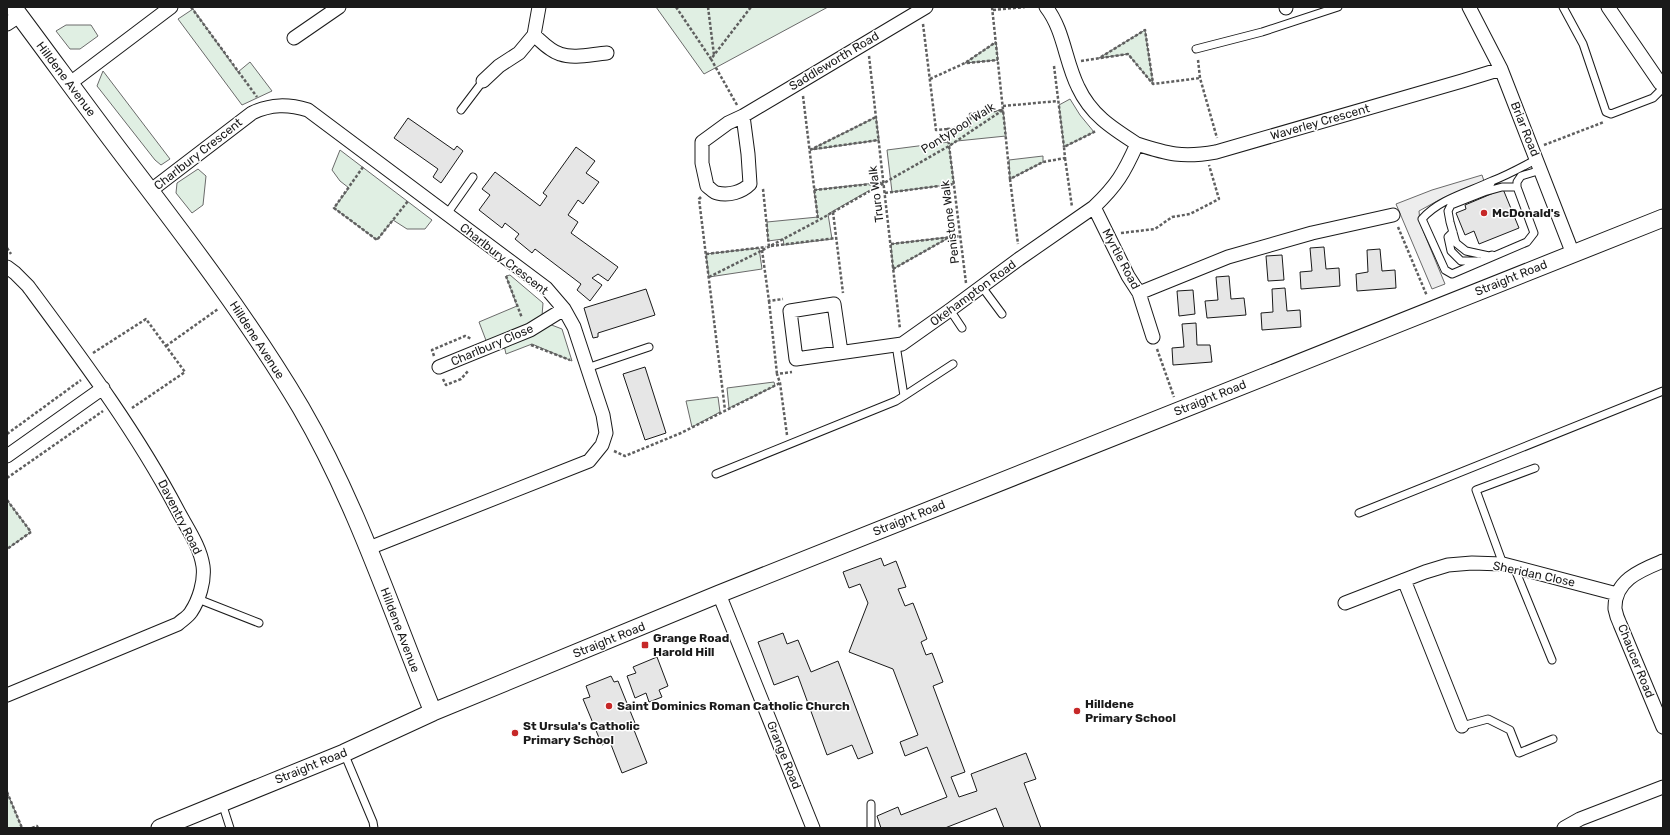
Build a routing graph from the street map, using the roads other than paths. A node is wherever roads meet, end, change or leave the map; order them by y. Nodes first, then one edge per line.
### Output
1 (171, 7) edge
2 (339, 7) edge
3 (539, 7) edge
4 (1338, 7) edge
5 (1469, 7) edge
6 (1563, 7) edge
7 (1608, 7) edge
8 (923, 8) edge
9 (1051, 9) edge
10 (13, 16) edge
11 (534, 35) junction
12 (294, 38) dead end
13 (1196, 49) road end
14 (607, 54) dead end
15 (1501, 69) junction
16 (483, 81) joint
17 (69, 84) junction
18 (1663, 85) edge
19 (1663, 88) edge
20 (461, 110) dead end
21 (743, 116) junction
22 (1136, 144) junction
23 (1537, 160) junction
24 (473, 177) dead end
25 (1493, 181) junction
26 (1518, 187) junction
27 (150, 191) junction
28 (1484, 192) junction
29 (1094, 207) junction
30 (447, 214) junction
31 (1393, 215) road end
32 (1663, 218) edge
33 (1453, 232) junction
34 (1521, 245) junction
35 (1573, 254) junction
36 (1489, 256) junction
37 (7, 267) edge
38 (982, 286) junction
39 (1139, 293) junction
40 (564, 309) junction
41 (950, 310) junction
42 (1002, 314) dead end
43 (962, 328) dead end
44 (1153, 337) road end
45 (899, 344) junction
46 (649, 347) dead end
47 (841, 352) junction
48 (953, 364) dead end
49 (439, 368) dead end
50 (587, 368) junction
51 (103, 388) junction
52 (1663, 391) edge
53 (904, 396) junction
54 (7, 456) edge
55 (1535, 468) dead end
56 (716, 474) dead end
57 (1359, 513) dead end
58 (369, 548) junction
59 (1663, 561) edge
60 (1508, 566) junction
61 (1404, 580) junction
62 (720, 594) junction
63 (1617, 594) junction
64 (198, 599) junction
65 (1345, 603) dead end
66 (259, 623) dead end
67 (1552, 660) dead end
68 (7, 695) edge
69 (433, 712) junction
70 (1462, 726) joint
71 (1663, 727) edge
72 (1553, 739) dead end
73 (344, 752) junction
74 (1663, 787) edge
75 (222, 802) junction
76 (871, 804) dead end
77 (160, 828) edge
78 (230, 828) edge
79 (374, 828) edge
80 (813, 828) edge
81 (871, 828) edge
82 (1564, 828) edge

1 - 17 street
2 - 12 street
3 - 11 street
4 - 13 lane
5 - 15 street, Briar Road
6 - 19 lane
7 - 18 street
8 - 21 street, Saddleworth Road
9 - 22 street
10 - 17 street, Hilldene Avenue
11 - 14 street
11 - 16 street
15 - 22 street, Waverley Crescent
15 - 23 street, Briar Road
16 - 20 lane
17 - 27 street, Hilldene Avenue
21 - 21 street, Saddleworth Road
22 - 29 street
23 - 25 lane
23 - 26 lane
23 - 35 street, Briar Road
24 - 30 lane
25 - 28 lane
25 - 34 lane
26 - 28 lane
26 - 34 lane
27 - 30 street, Charlbury Crescent
27 - 58 street, Hilldene Avenue
28 - 33 lane
29 - 38 street, Okehampton Road
29 - 39 street, Myrtle Road
30 - 40 street, Charlbury Crescent
31 - 39 street, Myrtle Road
32 - 35 street, Straight Road
33 - 36 lane
33 - 36 lane
34 - 36 lane
35 - 62 street, Straight Road
37 - 51 street, Daventry Road
38 - 41 street, Okehampton Road
38 - 42 lane
39 - 44 street
40 - 49 street, Charlbury Close
40 - 50 street, Charlbury Crescent
41 - 43 lane
41 - 45 street, Okehampton Road
45 - 47 street, Okehampton Road
45 - 53 lane
46 - 50 lane
47 - 47 street, Okehampton Road
48 - 53 lane
50 - 58 street, Charlbury Crescent
51 - 54 street
51 - 64 street, Daventry Road
52 - 57 lane
53 - 56 lane
55 - 60 lane
58 - 69 street, Hilldene Avenue
59 - 63 street
60 - 61 street, Sheridan Close
60 - 63 street, Sheridan Close
60 - 67 lane
61 - 65 street, Sheridan Close
61 - 70 street
62 - 69 street, Straight Road
62 - 80 street, Grange Road
63 - 71 street, Chaucer Road
64 - 66 lane
64 - 68 street, Daventry Road
69 - 73 street, Straight Road
70 - 72 lane
73 - 75 street, Straight Road
73 - 79 lane
74 - 82 street
75 - 77 street, Straight Road
75 - 78 lane
76 - 81 lane

